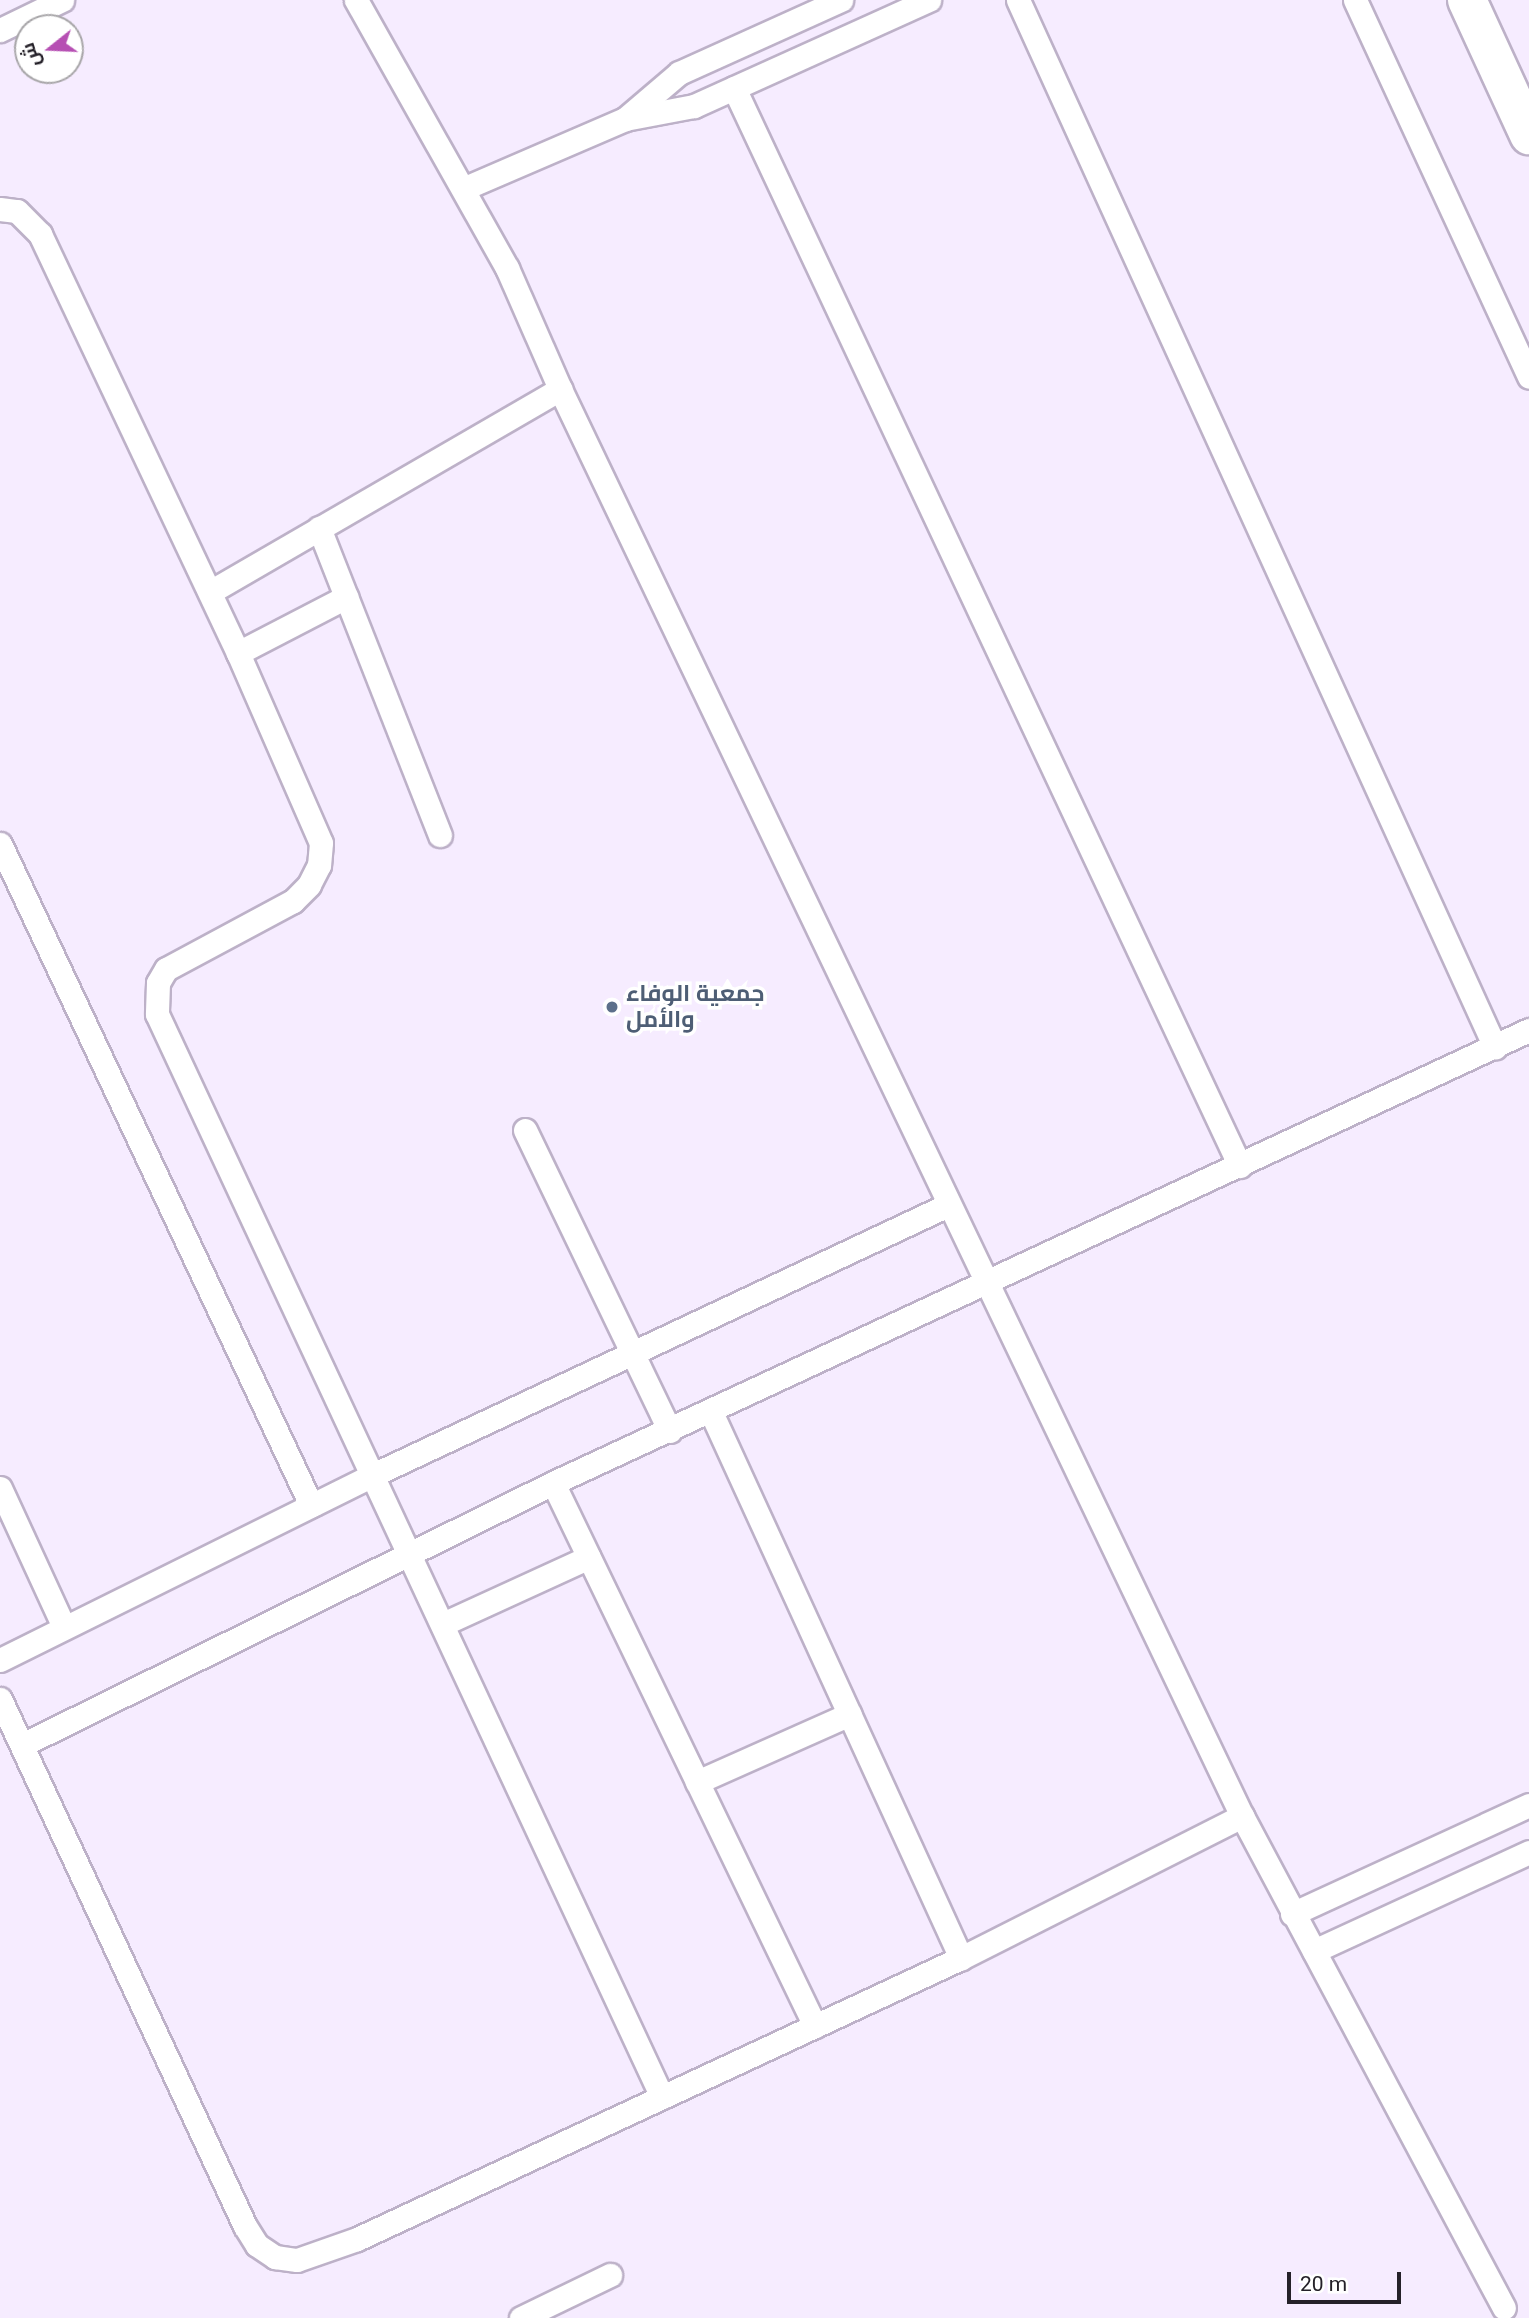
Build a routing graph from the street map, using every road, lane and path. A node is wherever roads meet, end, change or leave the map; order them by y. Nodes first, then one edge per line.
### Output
1 (62, 0) edge
2 (356, 0) edge
3 (841, 0) edge
4 (929, 0) edge
5 (1018, 0) edge
6 (1355, 0) edge
7 (1467, 0) edge
8 (0, 30) edge
9 (734, 88) junction
10 (625, 119) junction
11 (1529, 135) edge
12 (465, 188) junction
13 (0, 209) edge
14 (1529, 377) edge
15 (560, 389) junction
16 (319, 528) junction
17 (209, 592) junction
18 (346, 597) junction
19 (238, 653) junction
20 (440, 835) dead end
21 (0, 845) edge
22 (1529, 1030) edge
23 (1495, 1047) junction
24 (524, 1130) dead end
25 (1240, 1166) junction
26 (948, 1205) junction
27 (987, 1284) junction
28 (633, 1354) junction
29 (711, 1412) junction
30 (670, 1431) junction
31 (375, 1474) junction
32 (553, 1483) junction
33 (0, 1488) edge
34 (311, 1505) junction
35 (413, 1555) junction
36 (589, 1557) junction
37 (445, 1623) junction
38 (65, 1627) junction
39 (0, 1660) edge
40 (0, 1699) edge
41 (849, 1714) junction
42 (22, 1745) junction
43 (697, 1782) junction
44 (1529, 1805) edge
45 (1242, 1816) junction
46 (1529, 1852) edge
47 (1292, 1914) junction
48 (1314, 1951) junction
49 (961, 1958) junction
50 (815, 2026) junction
51 (662, 2097) junction
52 (610, 2275) dead end
53 (1504, 2308) dead end
54 (521, 2318) edge

1 - 8 lane
2 - 12 lane
3 - 10 lane
4 - 9 lane
5 - 23 lane
6 - 14 lane
7 - 11 main road
9 - 10 lane
9 - 25 lane
10 - 12 lane
12 - 15 lane
13 - 17 lane
15 - 16 lane
15 - 26 lane
16 - 17 lane
16 - 18 lane
17 - 19 lane
18 - 19 lane
18 - 20 lane
19 - 31 lane
21 - 34 lane
22 - 23 lane
23 - 25 lane
24 - 28 lane
25 - 27 lane
26 - 27 lane
26 - 28 lane
27 - 29 lane
27 - 45 lane
28 - 30 lane
28 - 31 lane
29 - 30 lane
29 - 41 lane
30 - 32 lane
31 - 34 lane
31 - 35 lane
32 - 35 lane
32 - 36 lane
33 - 38 lane
34 - 38 lane
35 - 37 lane
35 - 42 lane
36 - 37 lane
36 - 43 lane
37 - 51 lane
38 - 39 lane
40 - 42 lane
41 - 43 lane
41 - 49 lane
42 - 51 lane
43 - 50 lane
44 - 47 lane
45 - 47 lane
45 - 49 lane
46 - 48 lane
47 - 48 lane
48 - 53 lane
49 - 50 lane
50 - 51 lane
52 - 54 lane

